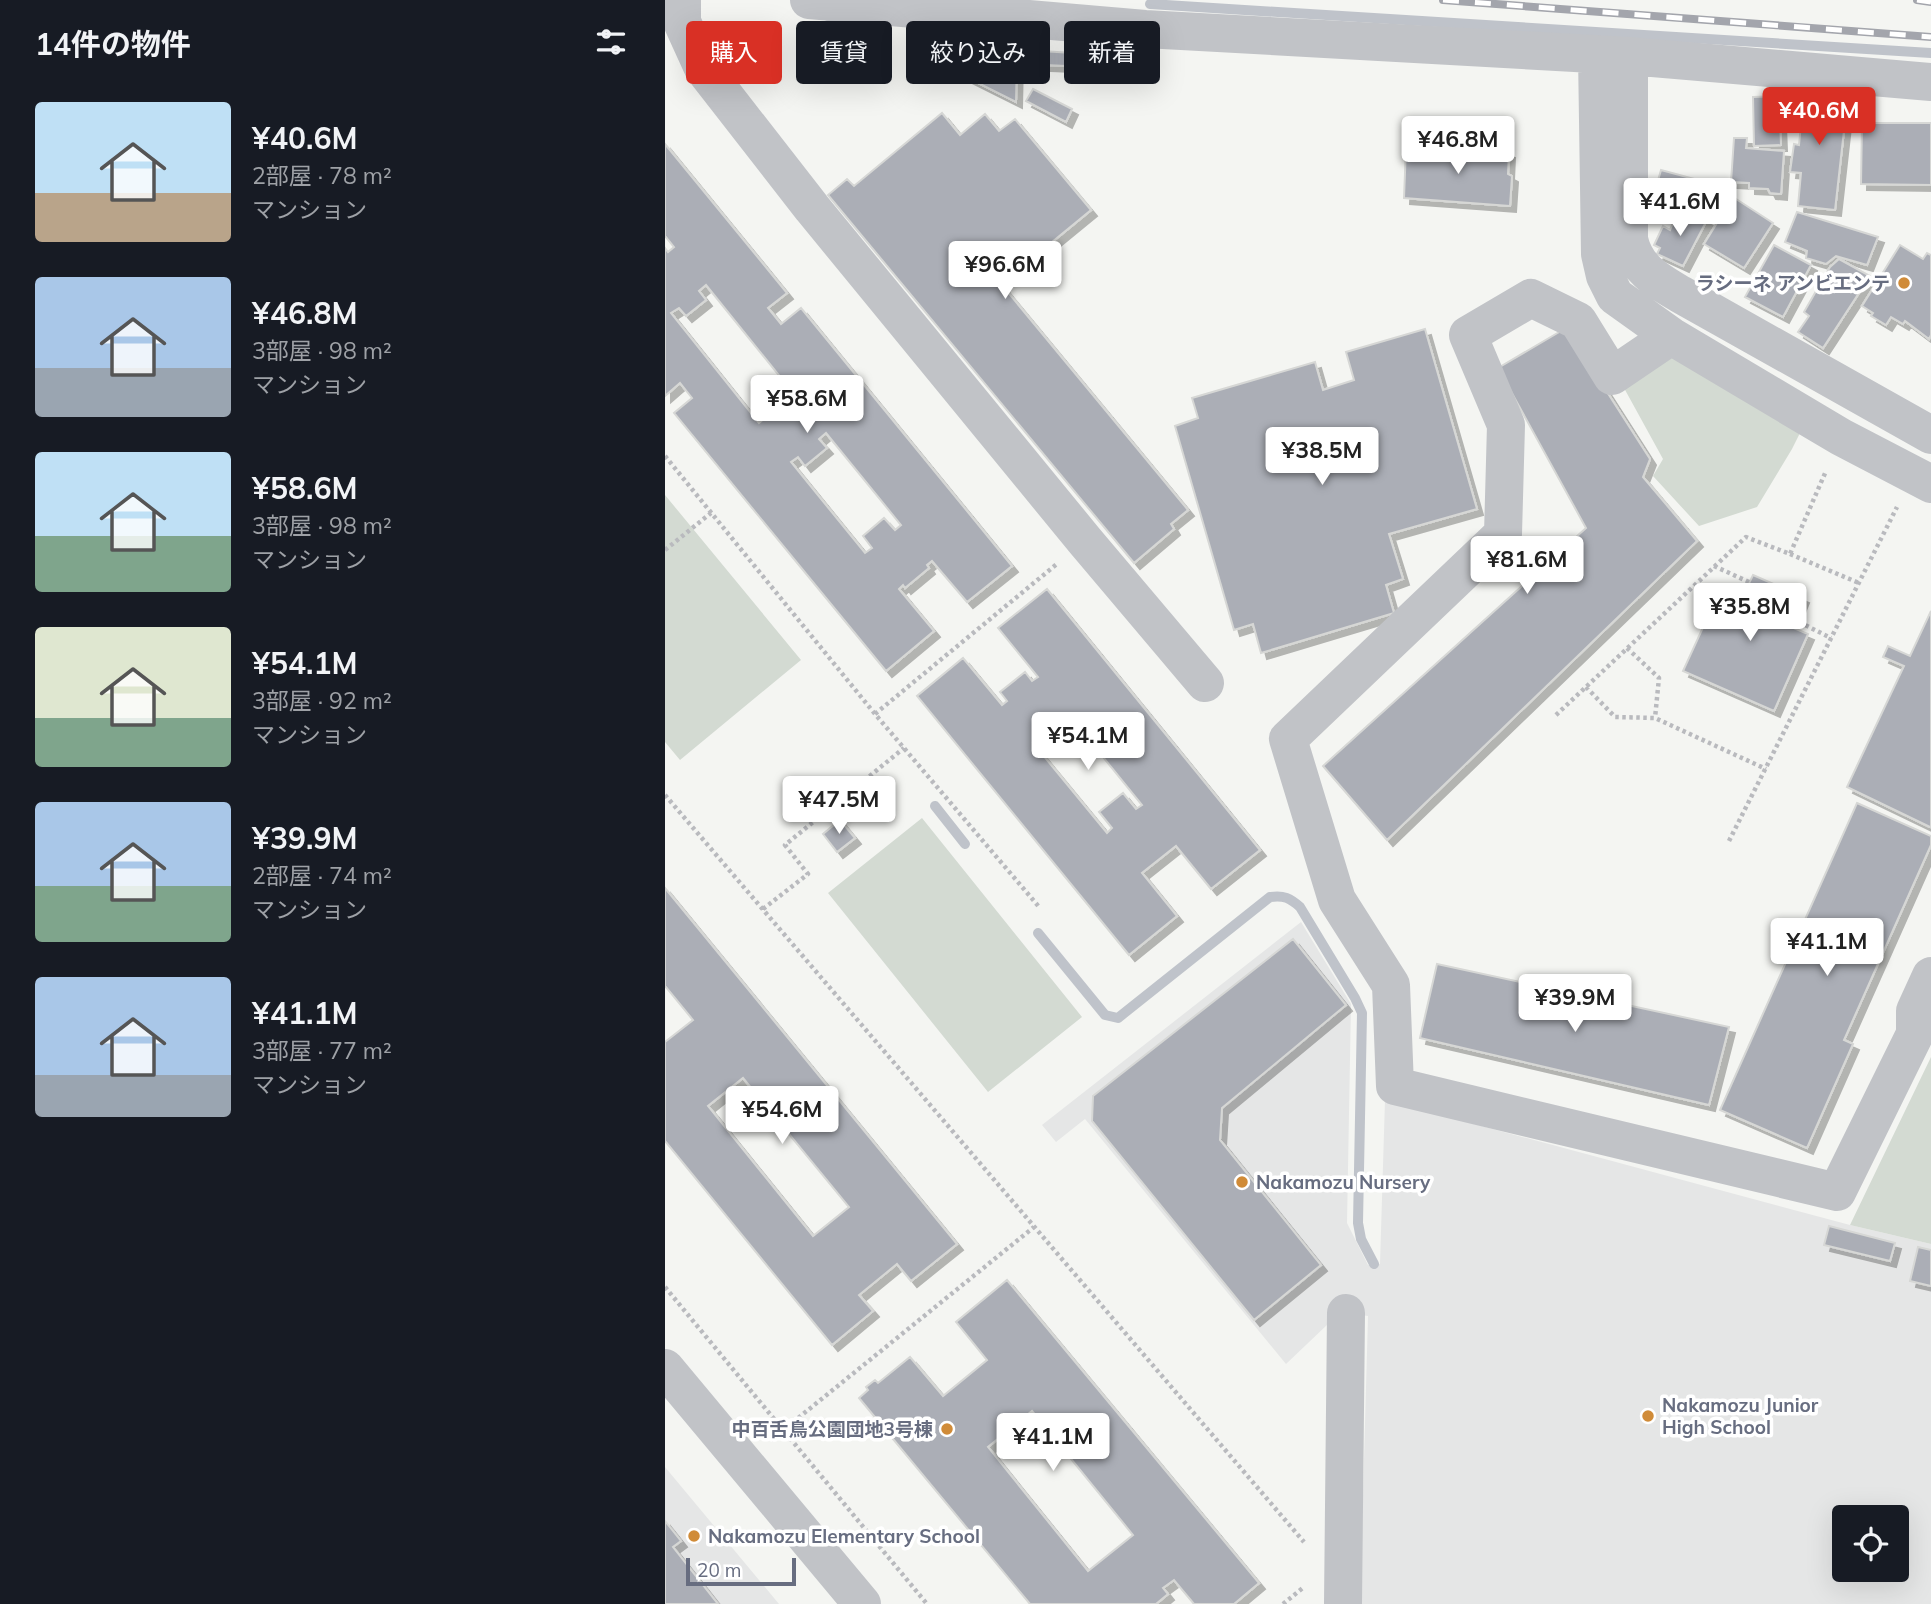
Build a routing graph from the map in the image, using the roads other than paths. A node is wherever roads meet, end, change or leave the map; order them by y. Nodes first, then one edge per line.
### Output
1 (682, 0) edge
2 (827, 2) edge
3 (831, 21) edge
4 (1613, 55) junction
5 (1931, 82) edge
6 (1671, 336) junction
7 (1931, 435) edge
8 (1922, 479) edge
9 (1205, 684) dead end
10 (1931, 976) edge
11 (1346, 1313) dead end
12 (665, 1368) edge
13 (1343, 1596) edge
14 (862, 1604) edge

1 - 9 street
2 - 3 street
2 - 4 street
4 - 5 street
4 - 6 street
4 - 7 street
6 - 8 street
6 - 10 street
11 - 13 street
12 - 14 street

